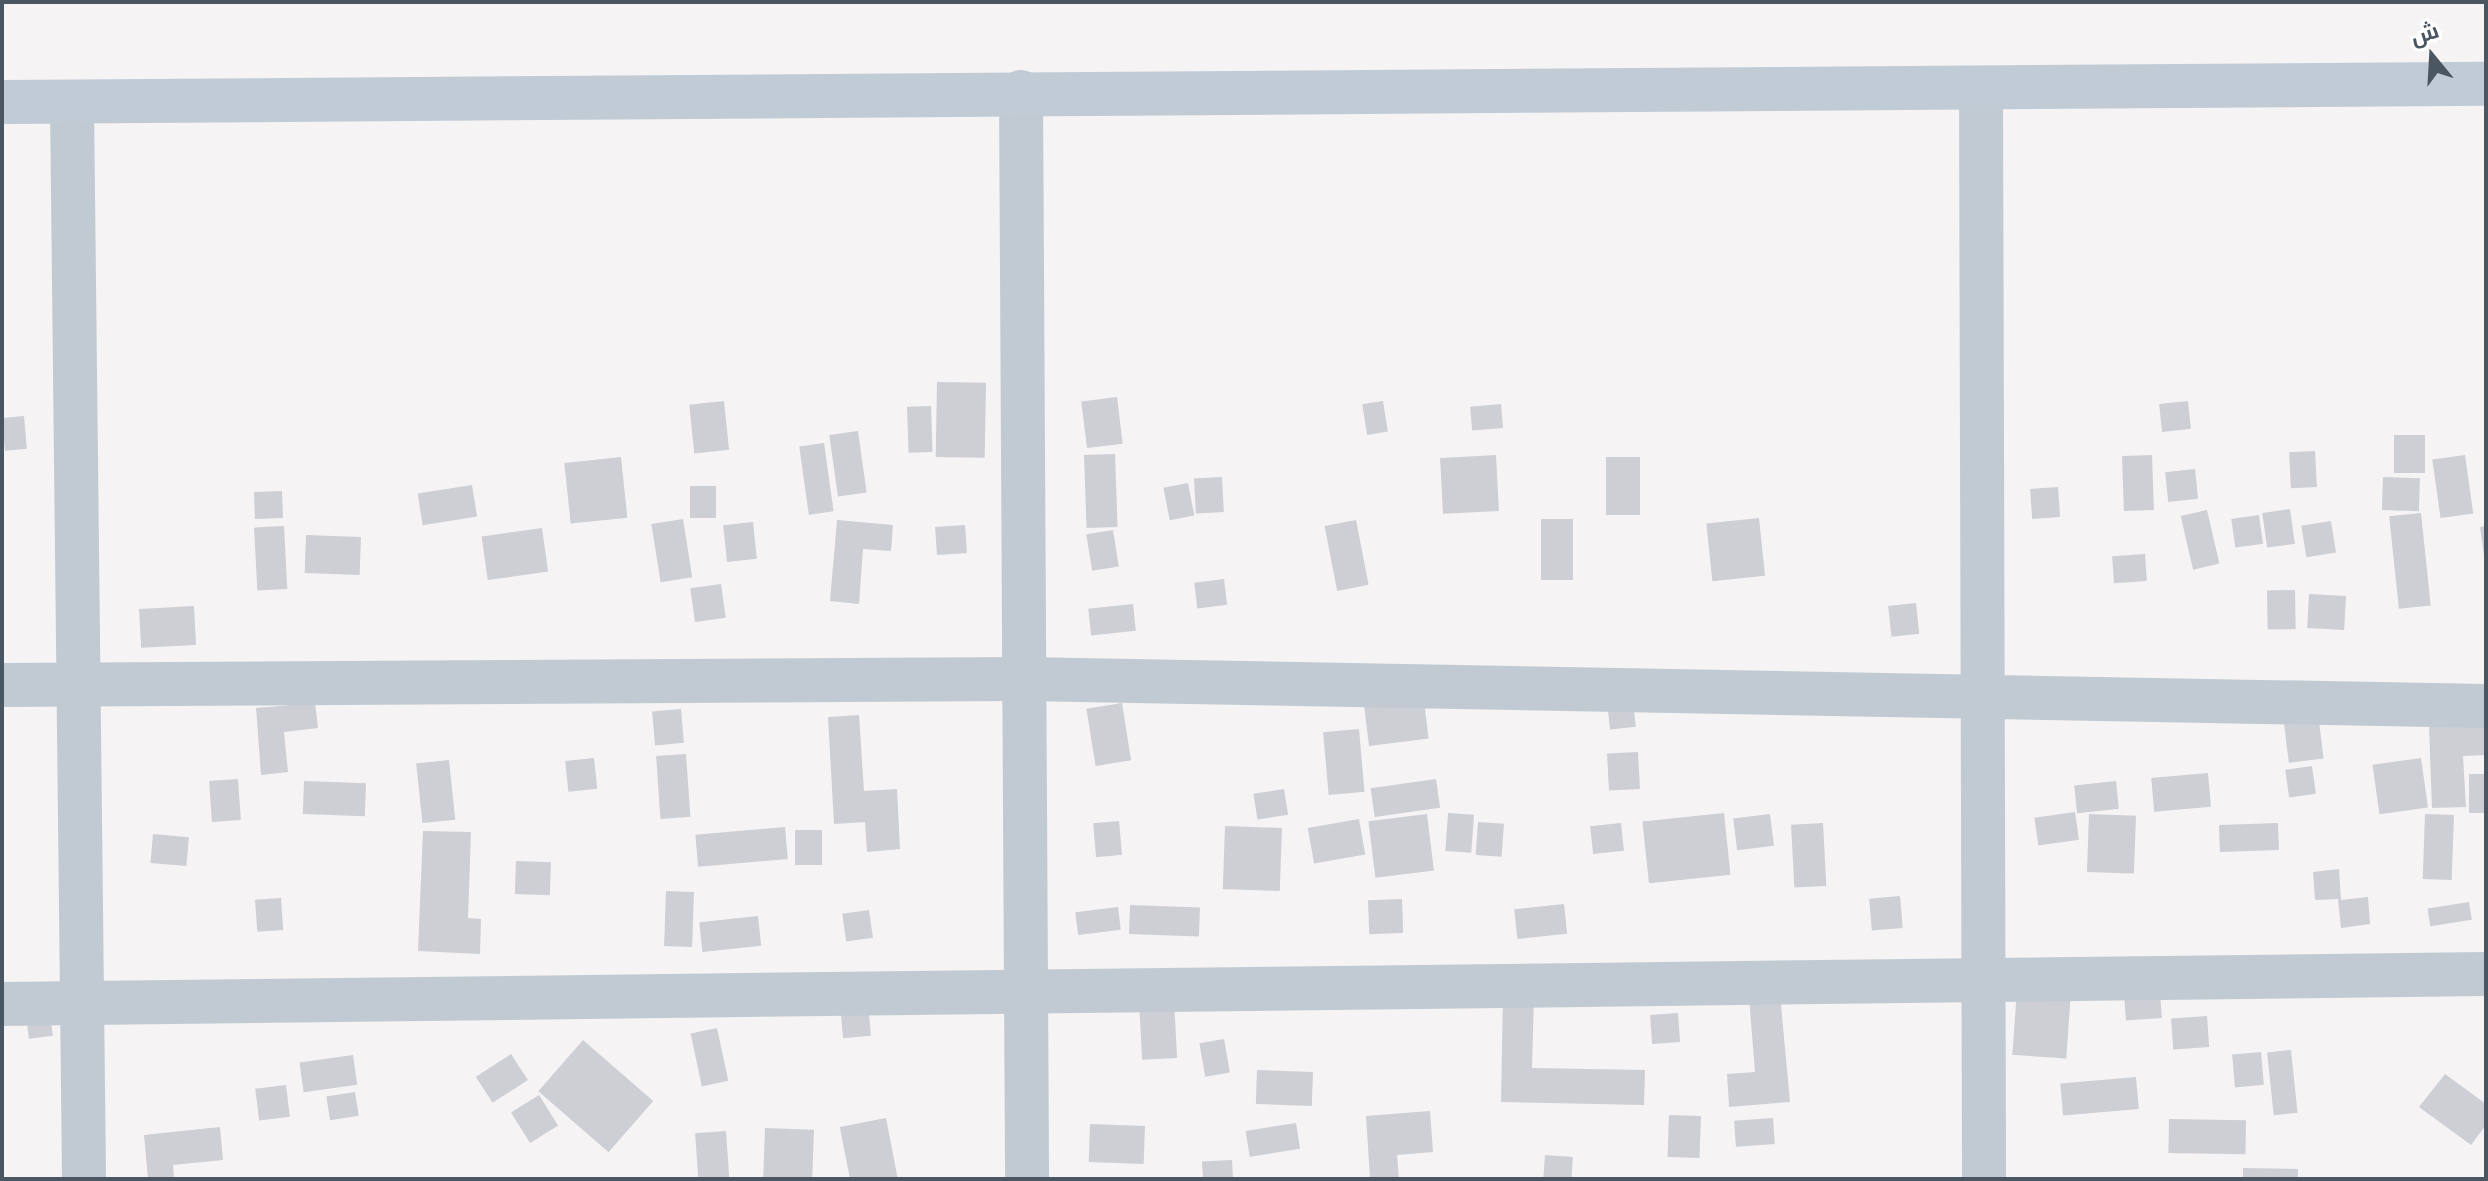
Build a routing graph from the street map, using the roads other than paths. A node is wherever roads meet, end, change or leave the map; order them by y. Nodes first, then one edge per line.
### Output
1 (2486, 84) edge
2 (1981, 89) junction
3 (1021, 92) junction
4 (2, 102) edge
5 (72, 103) junction
6 (1024, 679) junction
7 (78, 684) junction
8 (2, 685) edge
9 (1983, 697) junction
10 (2486, 706) edge
11 (2486, 974) edge
12 (1984, 980) junction
13 (1026, 991) junction
14 (81, 1003) junction
15 (2, 1004) edge
16 (84, 1179) edge
17 (1027, 1179) edge
18 (1984, 1179) edge

1 - 2 main road
2 - 3 main road
2 - 9 street
3 - 5 main road
3 - 6 street
4 - 5 main road
5 - 7 street
6 - 7 street
6 - 9 street
6 - 13 street
7 - 8 street
7 - 14 street
9 - 10 street
9 - 12 street
11 - 12 street
12 - 13 street
12 - 18 street
13 - 14 street
13 - 17 street
14 - 15 street
14 - 16 street

